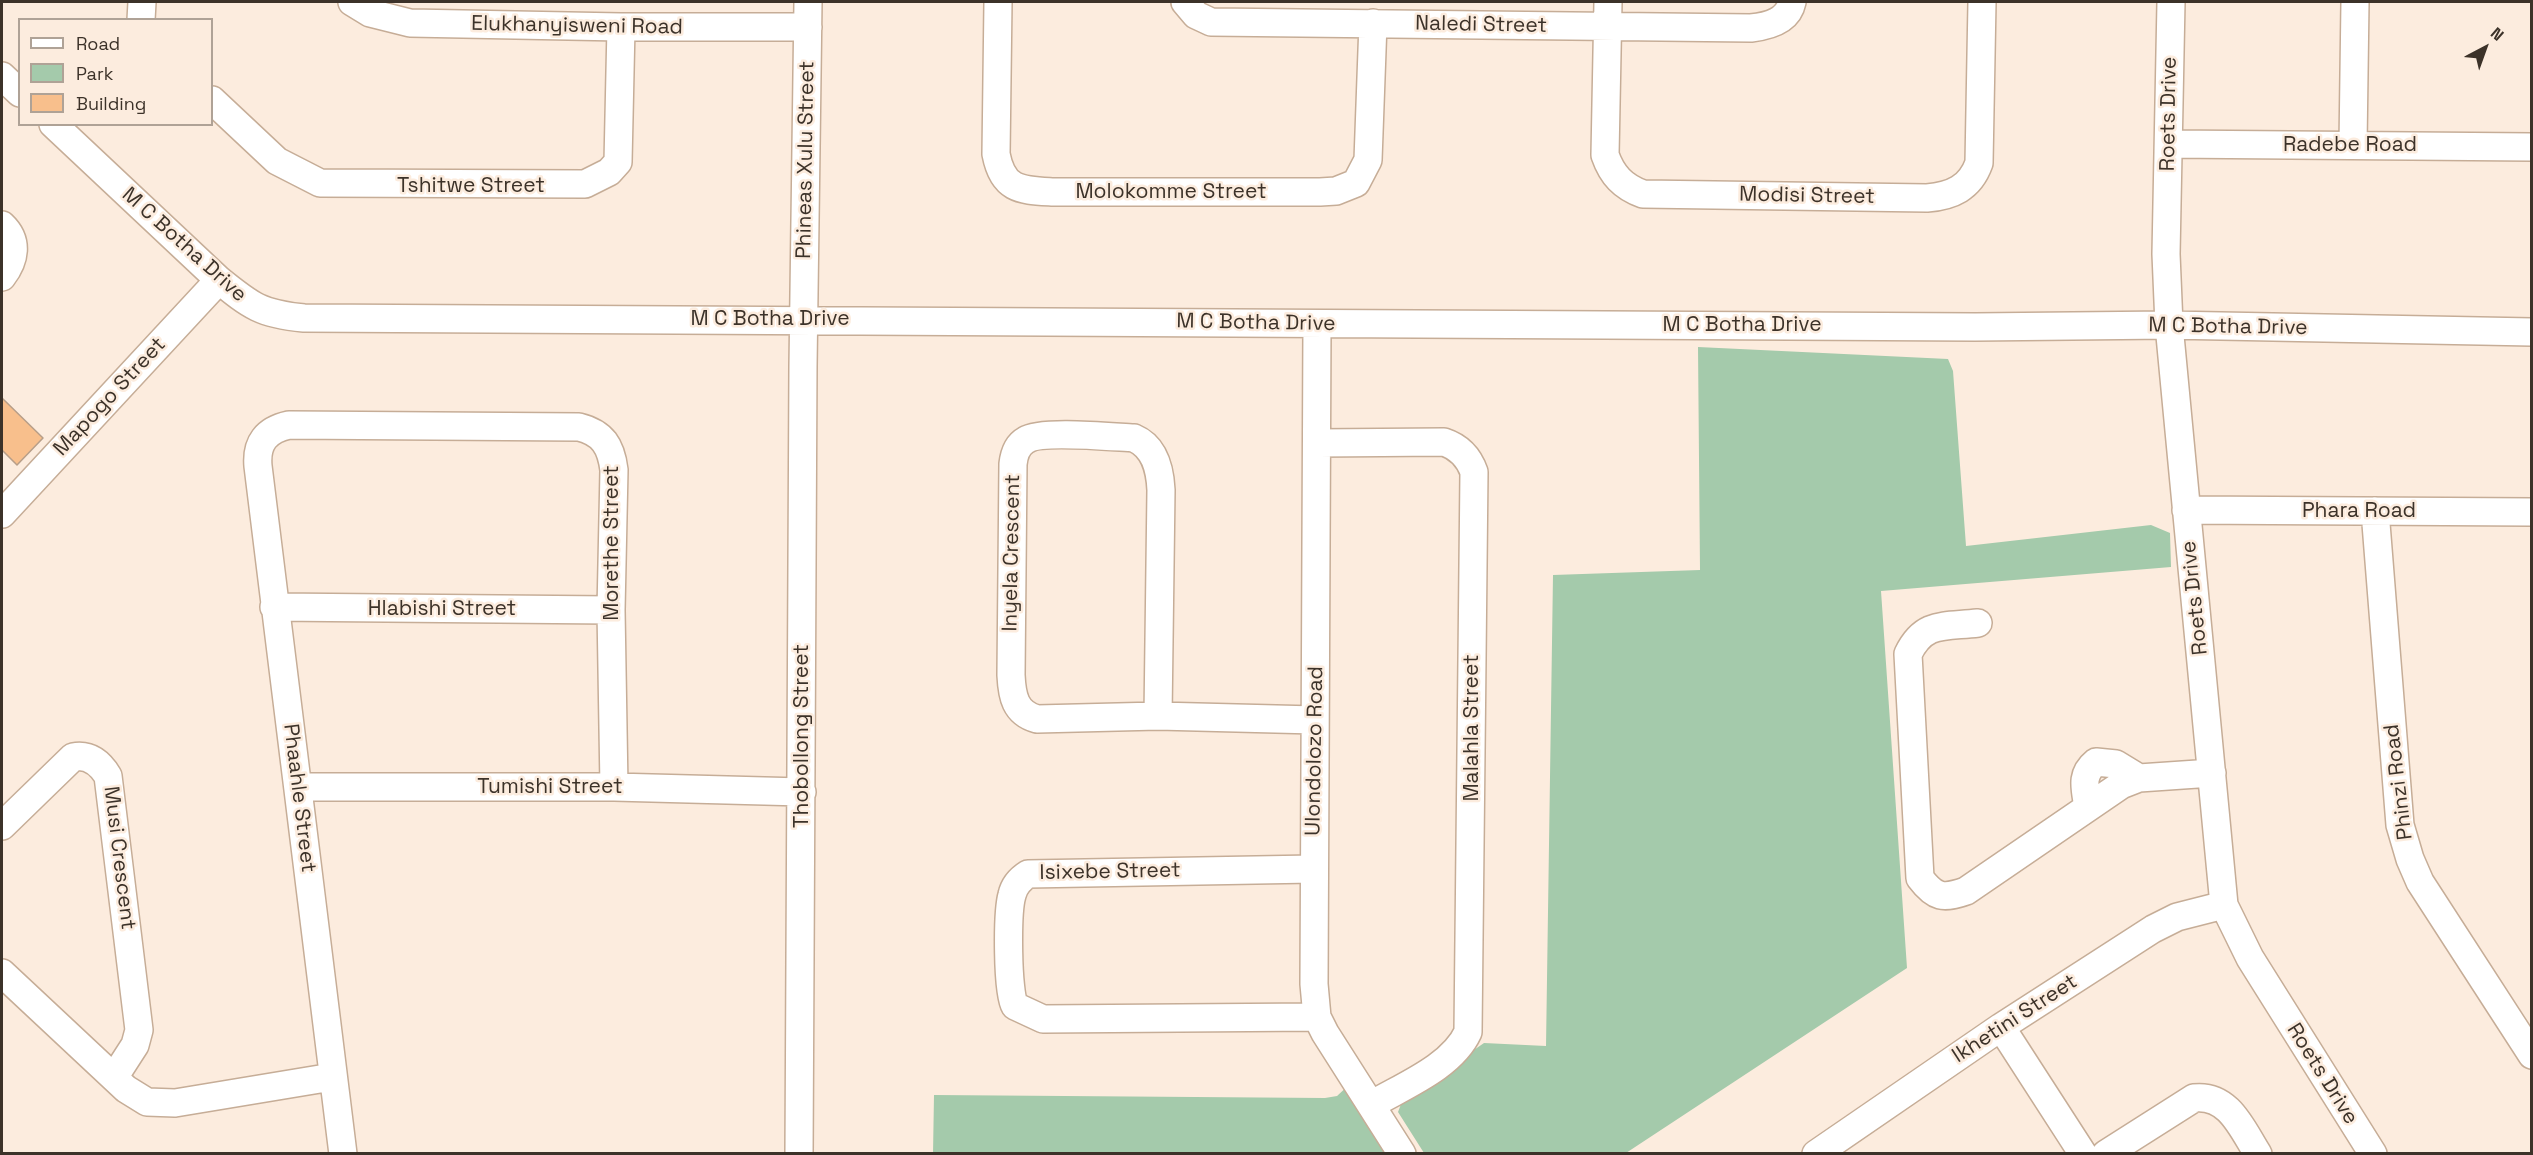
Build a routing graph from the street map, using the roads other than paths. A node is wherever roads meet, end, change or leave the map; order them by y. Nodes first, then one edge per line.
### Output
1 (142, 2) edge
2 (352, 2) edge
3 (998, 2) edge
4 (1185, 2) edge
5 (1982, 2) edge
6 (2171, 2) edge
7 (2355, 2) edge
8 (1788, 9) edge
9 (808, 14) edge
10 (1609, 14) edge
11 (141, 18) edge
12 (1372, 23) junction
13 (621, 27) junction
14 (2, 76) edge
15 (18, 91) edge
16 (213, 101) edge
17 (55, 126) edge
18 (2169, 144) junction
19 (2353, 145) junction
20 (2532, 147) edge
21 (2, 225) edge
22 (2, 277) edge
23 (219, 280) junction
24 (803, 319) junction
25 (1317, 325) junction
26 (2169, 325) junction
27 (2532, 332) edge
28 (260, 443) joint
29 (1318, 443) junction
30 (2186, 510) junction
31 (2374, 511) junction
32 (2532, 512) edge
33 (2, 514) edge
34 (274, 608) junction
35 (611, 610) junction
36 (1978, 623) dead end
37 (1158, 717) junction
38 (1315, 720) junction
39 (2211, 773) junction
40 (298, 787) junction
41 (614, 787) junction
42 (802, 792) junction
43 (2, 826) edge
44 (1313, 869) junction
45 (2224, 906) junction
46 (2, 973) edge
47 (1317, 1017) junction
48 (2001, 1027) junction
49 (2532, 1055) edge
50 (115, 1076) junction
51 (332, 1077) junction
52 (1371, 1105) junction
53 (343, 1154) edge
54 (799, 1154) edge
55 (1402, 1154) edge
56 (1816, 1154) edge
57 (2083, 1154) edge
58 (2106, 1154) edge
59 (2258, 1154) edge
60 (2373, 1154) edge

1 - 11 street
2 - 13 street, Elukhanyisweni Road
3 - 12 street, Molokomme Street
4 - 12 street, Naledi Street
5 - 10 street, Modisi Street
6 - 18 street, Roets Drive
7 - 19 street
8 - 10 street, Naledi Street
9 - 13 street, Elukhanyisweni Road
9 - 24 street, Phineas Xulu Street
10 - 12 street, Naledi Street
13 - 16 street, Tshitwe Street
14 - 15 street
17 - 23 street, M C Botha Drive
18 - 19 street, Radebe Road
18 - 26 street, Roets Drive
19 - 20 street, Radebe Road
21 - 22 street
23 - 24 street, M C Botha Drive
23 - 33 street, Mapogo Street
24 - 25 street, M C Botha Drive
24 - 42 street, Thobollong Street
25 - 26 street, M C Botha Drive
25 - 29 street, Ulondolozo Road
26 - 27 street, M C Botha Drive
26 - 30 street, Roets Drive
28 - 34 street, Phaahle Street
28 - 35 street, Morethe Street
29 - 38 street, Ulondolozo Road
29 - 52 street, Malahla Street
30 - 31 street, Phara Road
30 - 39 street, Roets Drive
31 - 32 street, Phara Road
31 - 49 street, Phinzi Road
34 - 35 street, Hlabishi Street
34 - 40 street, Phaahle Street
35 - 41 street, Morethe Street
36 - 39 street
37 - 37 street, Inyela Crescent
37 - 38 street, Inyela Crescent
38 - 44 street, Ulondolozo Road
39 - 45 street, Roets Drive
40 - 41 street, Tumishi Street
40 - 51 street, Phaahle Street
41 - 42 street, Tumishi Street
42 - 54 street, Thobollong Street
43 - 50 street, Musi Crescent
44 - 47 street, Ulondolozo Road
44 - 47 street, Isixebe Street
45 - 48 street, Ikhetini Street
45 - 60 street, Roets Drive
46 - 50 street
47 - 52 street, Ulondolozo Road
48 - 56 street, Ikhetini Street
48 - 57 street
50 - 51 street
51 - 53 street, Phaahle Street
52 - 55 street, Ulondolozo Road
58 - 59 street

